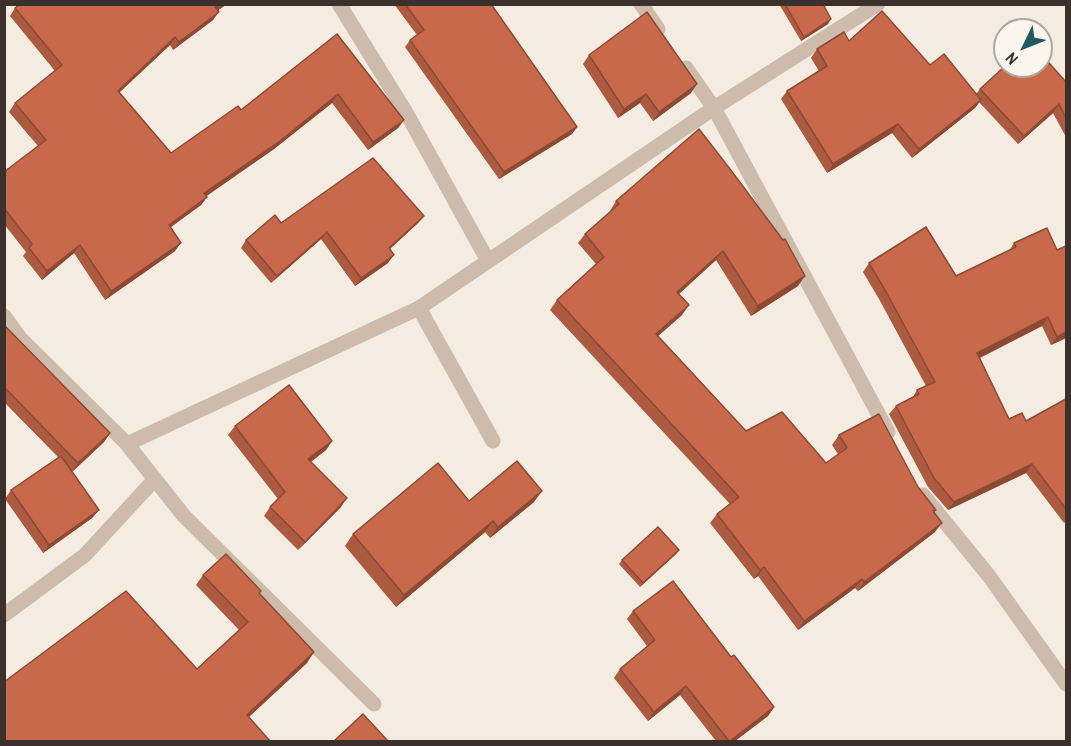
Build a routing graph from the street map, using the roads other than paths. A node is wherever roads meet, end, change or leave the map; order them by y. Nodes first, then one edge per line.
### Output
1 (339, 4) edge
2 (641, 4) edge
3 (878, 4) edge
4 (668, 42) edge
5 (681, 61) edge
6 (714, 108) junction
7 (488, 261) junction
8 (419, 308) junction
9 (4, 316) edge
10 (493, 441) dead end
11 (893, 443) edge
12 (127, 444) junction
13 (155, 479) junction
14 (915, 482) edge
15 (4, 615) edge
16 (1066, 684) edge
17 (374, 704) dead end

1 - 7 street
2 - 4 street
3 - 6 street
5 - 6 street
6 - 7 street
6 - 11 street
7 - 8 street
8 - 10 street
8 - 12 street
9 - 12 street
12 - 13 street
13 - 15 street
13 - 17 street
14 - 16 street

